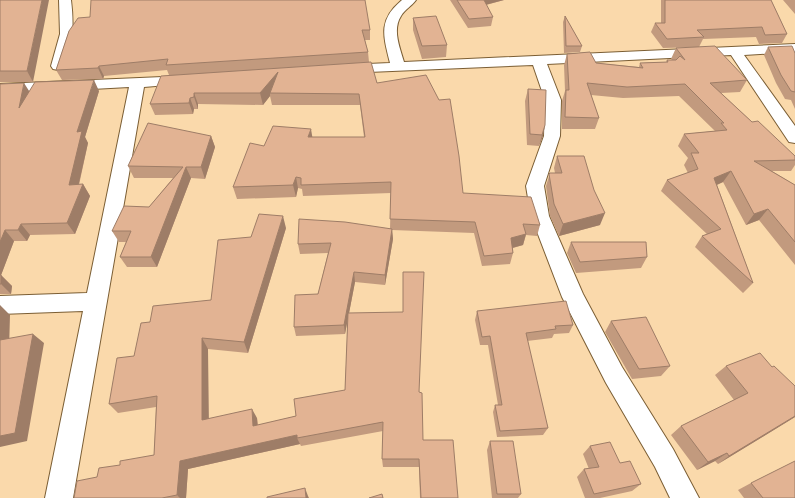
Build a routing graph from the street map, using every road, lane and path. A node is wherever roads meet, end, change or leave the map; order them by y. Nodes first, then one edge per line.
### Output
1 (65, 0) edge
2 (410, 0) edge
3 (795, 48) edge
4 (734, 50) junction
5 (538, 59) junction
6 (398, 66) junction
7 (334, 70) edge
8 (200, 79) edge
9 (137, 83) junction
10 (51, 86) junction
11 (0, 89) edge
12 (795, 138) edge
13 (96, 302) junction
14 (0, 305) edge
15 (59, 498) edge
16 (685, 498) edge

1 - 10 street
2 - 6 street
3 - 4 street
4 - 5 street
4 - 12 street
5 - 6 street
5 - 16 street
6 - 7 street
8 - 9 street
9 - 10 street
9 - 13 street
10 - 11 street
13 - 14 street
13 - 15 street

